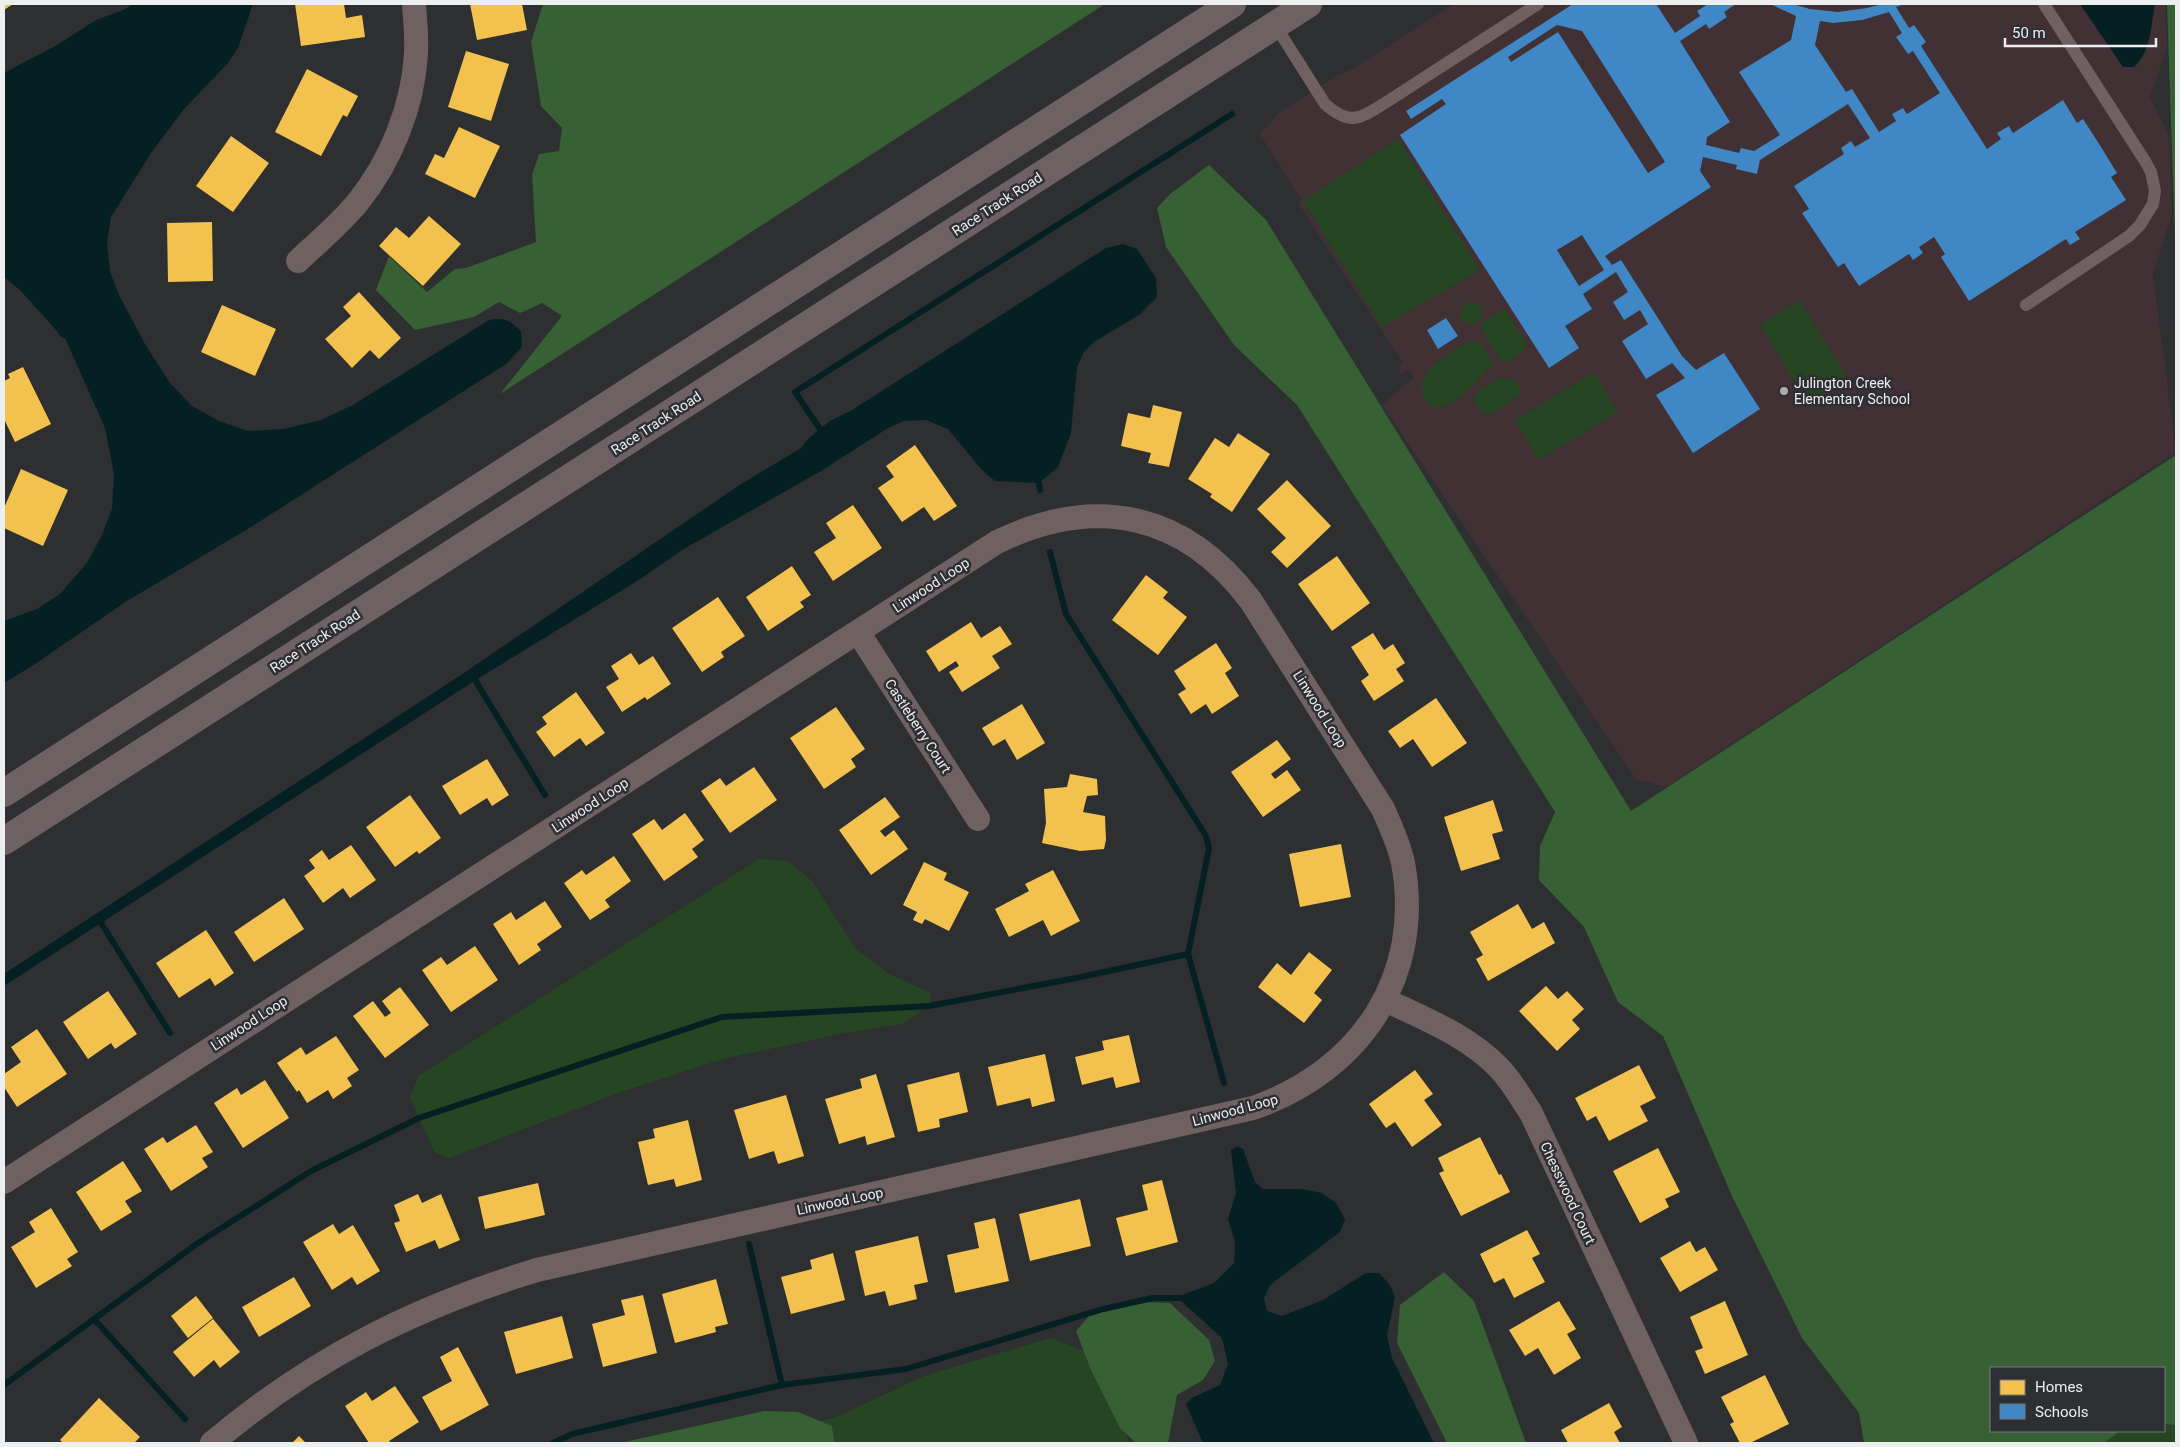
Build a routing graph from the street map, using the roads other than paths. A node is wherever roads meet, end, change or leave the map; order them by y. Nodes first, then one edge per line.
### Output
1 (414, 4) edge
2 (1232, 4) edge
3 (1308, 4) edge
4 (1538, 4) edge
5 (2044, 4) edge
6 (1276, 15) edge
7 (298, 261) dead end
8 (2026, 305) dead end
9 (858, 632) junction
10 (4, 793) edge
11 (978, 819) dead end
12 (4, 842) edge
13 (1385, 1000) junction
14 (4, 1182) edge
15 (212, 1443) edge
16 (1686, 1443) edge

1 - 7 street
2 - 10 main road
3 - 6 main road, Race Track Road
4 - 6 lane
5 - 8 lane
6 - 12 main road, Race Track Road
9 - 11 street, Castleberry Court
9 - 13 street, Linwood Loop
9 - 14 street, Linwood Loop
13 - 15 street, Linwood Loop
13 - 16 street, Chesswood Court

